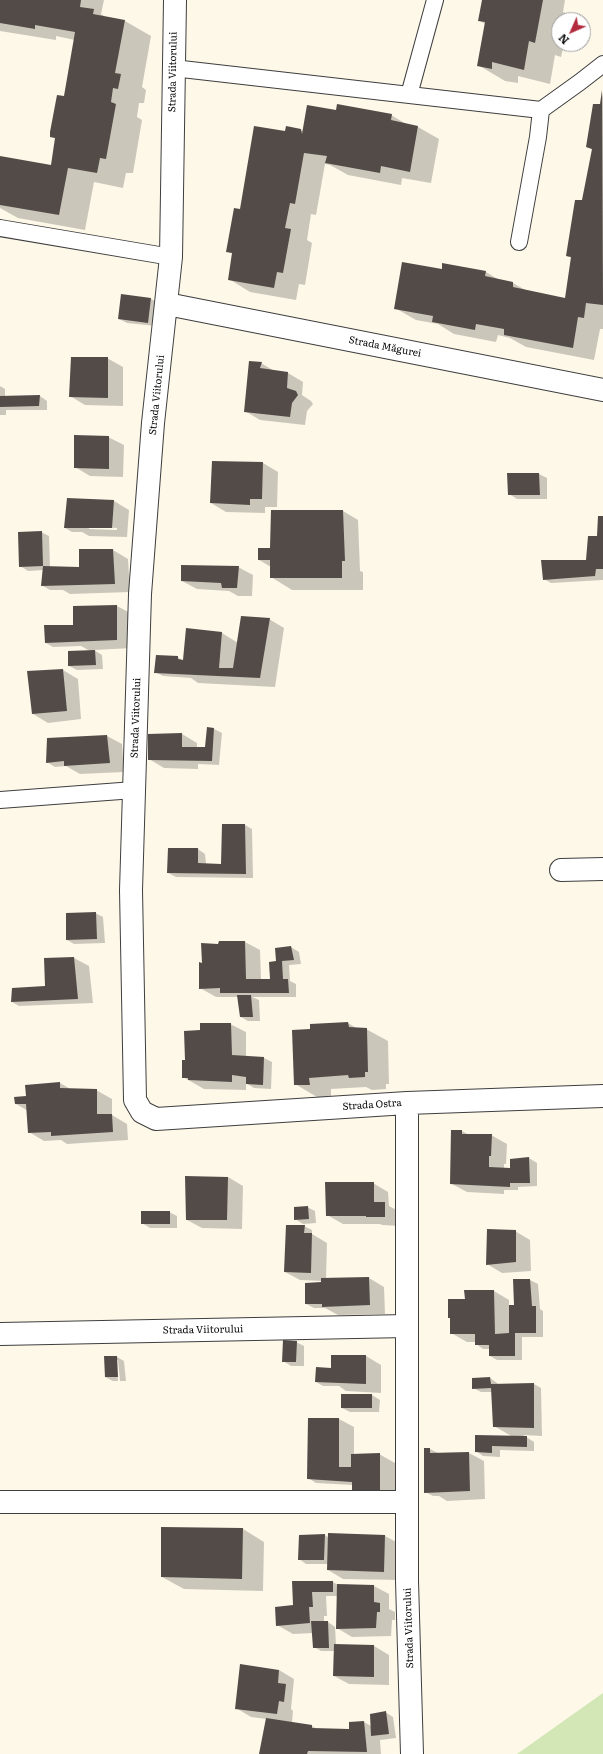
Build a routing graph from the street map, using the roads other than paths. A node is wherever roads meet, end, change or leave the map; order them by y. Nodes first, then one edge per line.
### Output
1 (175, 0) edge
2 (435, 0) edge
3 (603, 64) edge
4 (173, 68) junction
5 (409, 95) junction
6 (541, 110) junction
7 (0, 228) edge
8 (519, 242) dead end
9 (171, 257) junction
10 (167, 304) junction
11 (603, 390) edge
12 (134, 790) junction
13 (0, 800) edge
14 (561, 870) dead end
15 (603, 870) edge
16 (603, 1096) edge
17 (407, 1103) junction
18 (142, 1112) joint
19 (407, 1326) junction
20 (0, 1334) edge
21 (0, 1502) edge
22 (407, 1502) junction
23 (412, 1754) edge

1 - 4 street, Strada Viitorului
2 - 5 lane
3 - 6 lane
4 - 5 lane
4 - 9 street, Strada Viitorului
5 - 6 lane
6 - 8 lane
7 - 9 lane
9 - 10 street, Strada Viitorului
10 - 11 street, Strada Măgurei
10 - 12 street, Strada Viitorului
12 - 13 lane
12 - 18 street, Strada Viitorului
14 - 15 street
16 - 17 street, Strada Ostra
17 - 18 street, Strada Ostra
17 - 19 street, Strada Viitorului
19 - 20 street, Strada Viitorului
19 - 22 street, Strada Viitorului
21 - 22 street
22 - 23 street, Strada Viitorului

